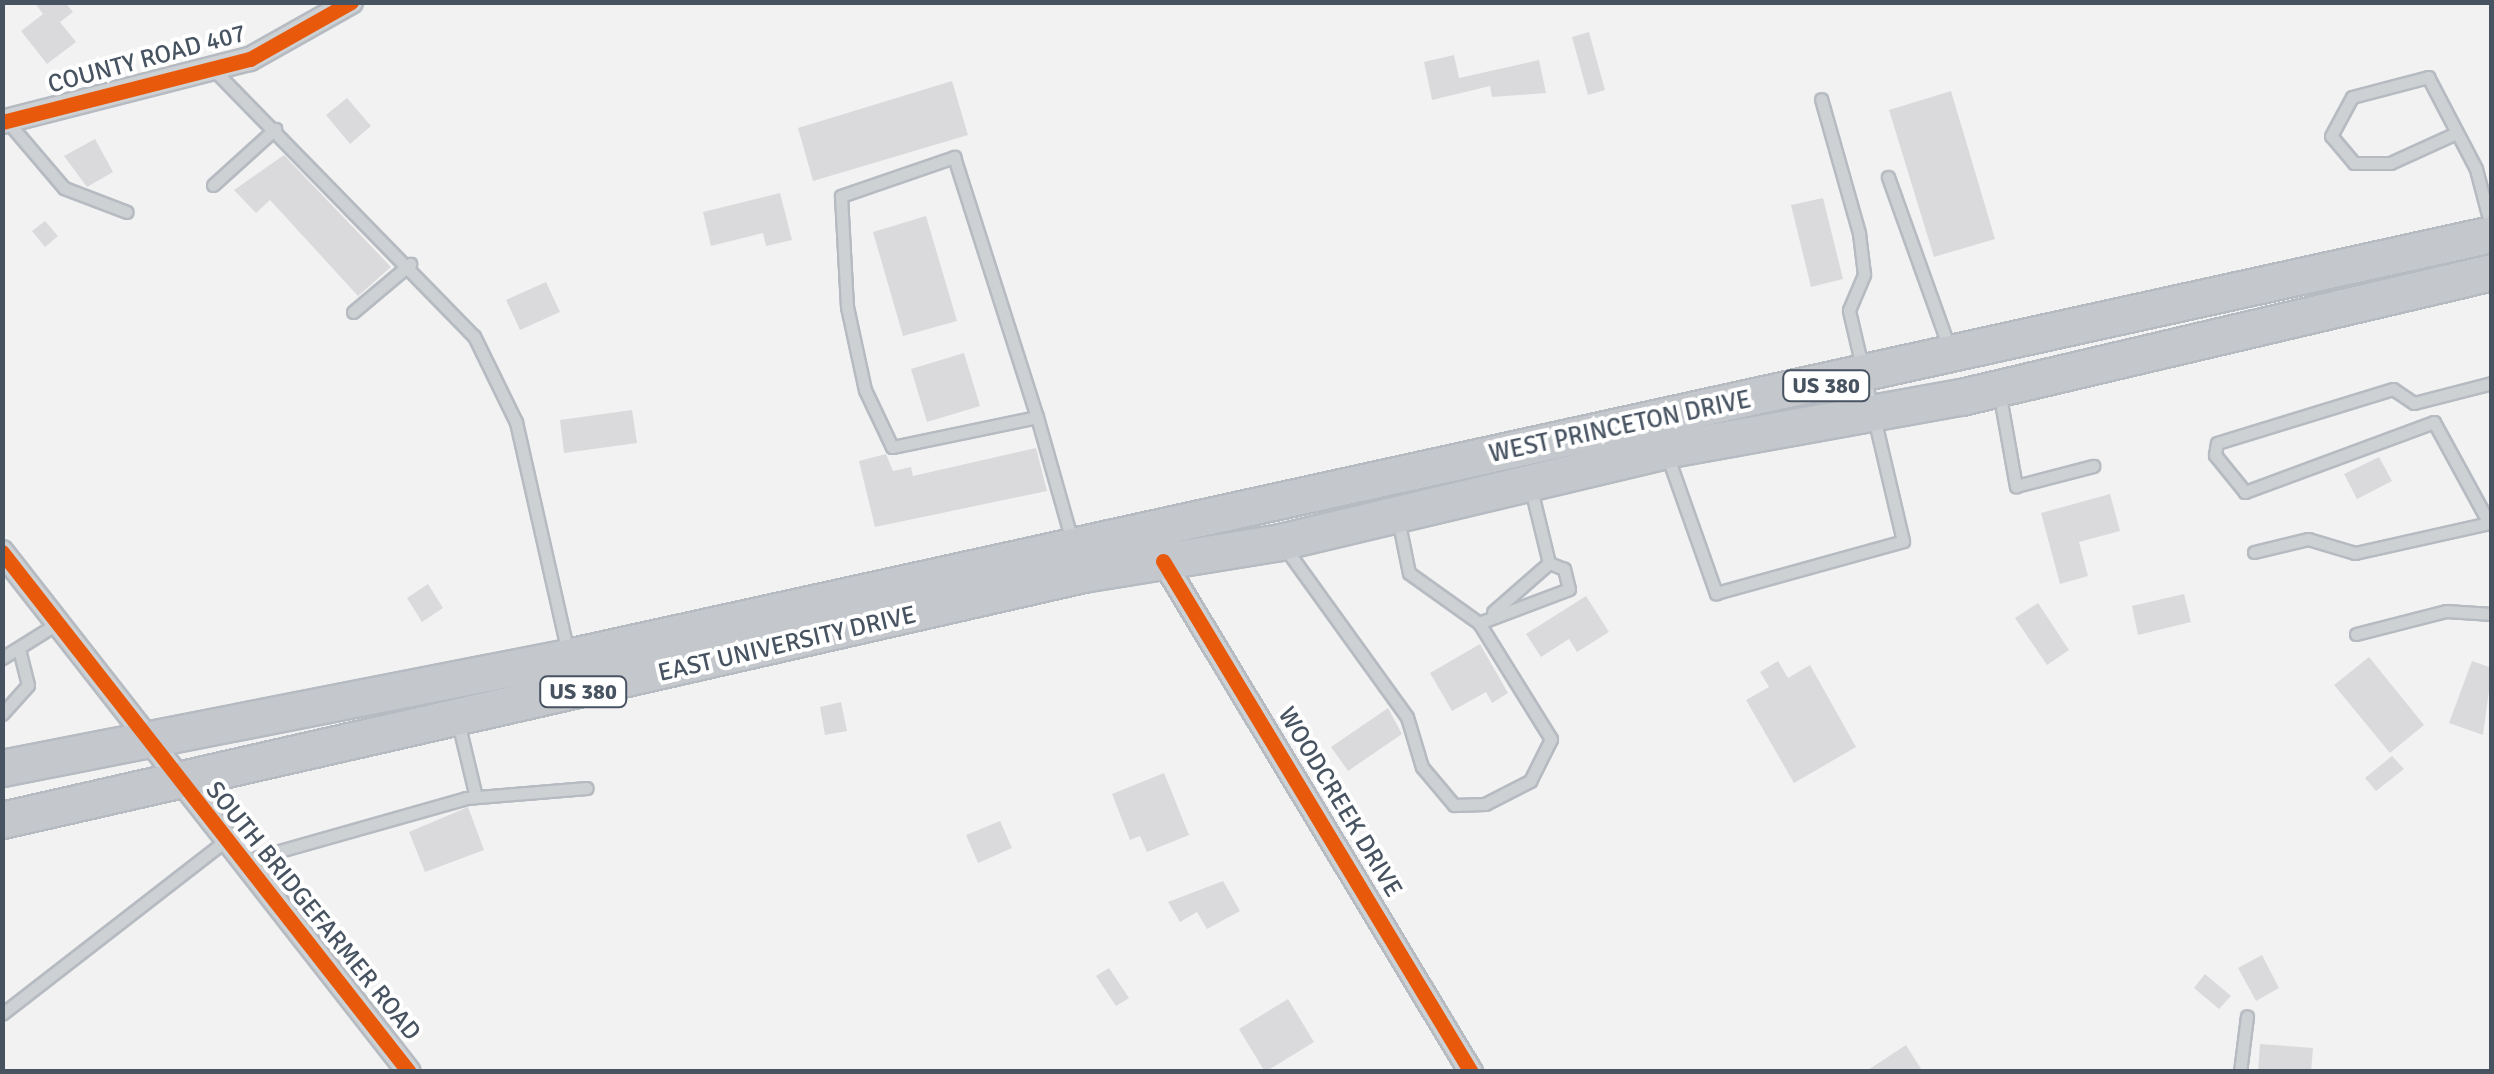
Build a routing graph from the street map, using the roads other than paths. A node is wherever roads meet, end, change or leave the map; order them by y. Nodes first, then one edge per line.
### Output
1 (351, 2) edge
2 (214, 70) junction
3 (1822, 99) dead end
4 (4, 119) edge
5 (274, 128) junction
6 (2454, 134) junction
7 (1888, 177) dead end
8 (213, 185) dead end
9 (127, 212) dead end
10 (2492, 232) edge
11 (410, 264) junction
12 (2492, 272) edge
13 (352, 312) dead end
14 (1951, 354) junction
15 (1863, 376) junction
16 (1998, 382) junction
17 (2492, 383) edge
18 (2422, 400) junction
19 (1870, 412) junction
20 (1036, 417) junction
21 (2434, 422) junction
22 (1665, 450) junction
23 (2093, 466) dead end
24 (1529, 481) junction
25 (1396, 511) junction
26 (2490, 524) edge
27 (1158, 525) joint
28 (1072, 539) junction
29 (1280, 542) junction
30 (2, 552) edge
31 (2254, 552) dead end
32 (1162, 561) junction
33 (1549, 562) junction
34 (1083, 574) junction
35 (1493, 612) junction
36 (2492, 614) edge
37 (60, 622) junction
38 (1478, 623) junction
39 (2356, 634) dead end
40 (20, 650) junction
41 (568, 657) junction
42 (2, 658) edge
43 (2, 714) edge
44 (457, 718) junction
45 (142, 737) junction
46 (2, 768) edge
47 (179, 782) junction
48 (586, 788) dead end
49 (476, 797) junction
50 (2, 820) edge
51 (224, 842) junction
52 (240, 862) junction
53 (2, 1014) edge
54 (2247, 1016) dead end
55 (409, 1072) edge
56 (1470, 1072) edge
57 (2240, 1072) edge

1 - 2 street, COUNTY ROAD 407
2 - 4 street, COUNTY ROAD 407
2 - 5 lane
3 - 15 lane
4 - 9 lane
5 - 8 lane
5 - 11 lane
6 - 6 lane
6 - 10 lane
7 - 14 lane
10 - 14 highway, WEST PRINCETON DRIVE / US 380
11 - 13 lane
11 - 41 lane
12 - 16 highway, WEST PRINCETON DRIVE / US 380
14 - 15 highway, WEST PRINCETON DRIVE / US 380
15 - 19 lane
15 - 27 highway, WEST PRINCETON DRIVE / US 380
16 - 19 highway, WEST PRINCETON DRIVE / US 380
16 - 23 lane
17 - 18 lane
18 - 21 lane
18 - 21 lane
19 - 22 highway, WEST PRINCETON DRIVE / US 380
19 - 22 lane
20 - 20 lane
20 - 28 lane
21 - 26 lane
22 - 24 highway, WEST PRINCETON DRIVE / US 380
24 - 25 highway, WEST PRINCETON DRIVE / US 380
24 - 33 lane
25 - 29 highway, WEST PRINCETON DRIVE / US 380
25 - 38 lane
26 - 31 lane
27 - 28 highway, EAST UNIVERSITY DRIVE / US 380
28 - 34 lane
28 - 41 highway, EAST UNIVERSITY DRIVE / US 380
29 - 32 highway, WEST PRINCETON DRIVE / US 380
29 - 38 lane
30 - 37 street, SOUTH BRIDGEFARMER ROAD
32 - 34 highway, EAST UNIVERSITY DRIVE / US 380
32 - 56 street, WOODCREEK DRIVE
33 - 35 lane
33 - 35 lane
34 - 44 highway, EAST UNIVERSITY DRIVE / US 380
35 - 38 lane
36 - 39 lane
37 - 40 lane
37 - 45 street, SOUTH BRIDGEFARMER ROAD
40 - 42 lane
40 - 43 lane
41 - 45 highway, EAST UNIVERSITY DRIVE / US 380
44 - 47 highway, EAST UNIVERSITY DRIVE / US 380
44 - 49 lane
45 - 46 highway, EAST UNIVERSITY DRIVE / US 380
45 - 47 street, SOUTH BRIDGEFARMER ROAD
47 - 50 highway, EAST UNIVERSITY DRIVE / US 380
47 - 51 street, SOUTH BRIDGEFARMER ROAD
48 - 49 lane
49 - 52 lane
51 - 52 street, SOUTH BRIDGEFARMER ROAD
51 - 53 lane
52 - 55 street, SOUTH BRIDGEFARMER ROAD
54 - 57 lane

